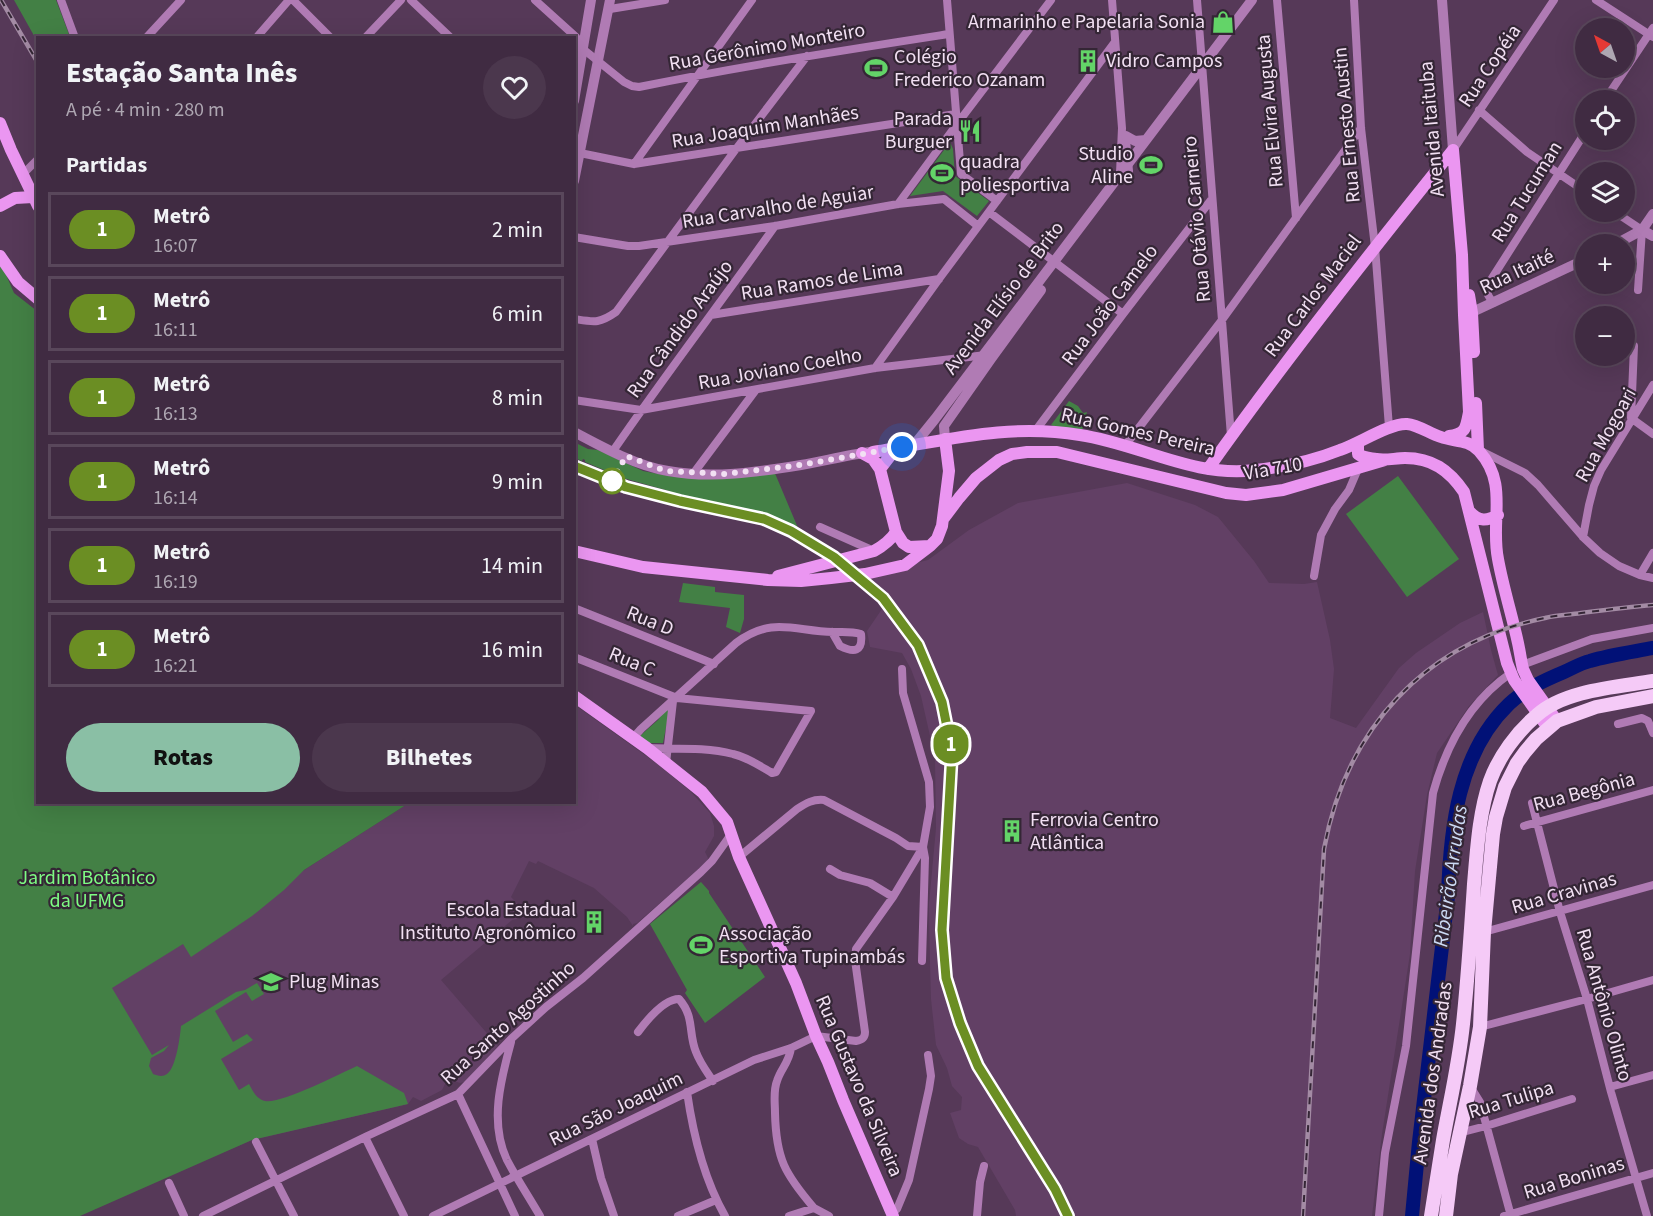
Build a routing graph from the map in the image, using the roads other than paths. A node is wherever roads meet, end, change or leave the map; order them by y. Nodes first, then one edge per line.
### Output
1 (61, 0) edge
2 (291, 0) edge
3 (401, 0) edge
4 (411, 0) edge
5 (536, 0) edge
6 (591, 0) edge
7 (665, 0) edge
8 (752, 0) edge
9 (947, 0) edge
10 (1051, 0) edge
11 (1112, 0) edge
12 (1197, 0) edge
13 (1252, 0) edge
14 (1259, 0) edge
15 (1277, 0) edge
16 (1354, 0) edge
17 (1442, 0) edge
18 (1554, 0) edge
19 (1596, 0) edge
20 (177, 1) edge
21 (610, 4) edge
22 (587, 22) junction
23 (1652, 33) edge
24 (585, 34) junction
25 (949, 34) junction
26 (74, 36) edge
27 (148, 36) edge
28 (258, 36) edge
29 (329, 36) edge
30 (367, 36) edge
31 (449, 36) edge
32 (575, 36) edge
33 (576, 37) edge
34 (602, 39) junction
35 (1115, 42) junction
36 (583, 49) junction
37 (807, 56) junction
38 (598, 61) junction
39 (1202, 71) junction
40 (698, 75) junction
41 (576, 89) edge
42 (1612, 90) edge
43 (1479, 111) junction
44 (956, 114) junction
45 (0, 123) edge
46 (957, 124) junction
47 (1361, 128) junction
48 (1124, 132) junction
49 (1146, 140) junction
50 (1575, 148) edge
51 (736, 149) junction
52 (1453, 150) junction
53 (577, 153) edge
54 (36, 161) edge
55 (634, 164) junction
56 (1126, 169) junction
57 (1558, 174) junction
58 (22, 175) junction
59 (1575, 185) edge
60 (1211, 200) junction
61 (35, 201) edge
62 (997, 201) junction
63 (898, 204) junction
64 (0, 206) edge
65 (989, 212) junction
66 (1653, 214) edge
67 (1296, 219) junction
68 (1630, 222) edge
69 (775, 226) junction
70 (978, 226) junction
71 (1642, 230) junction
72 (1635, 234) edge
73 (1653, 236) edge
74 (576, 237) edge
75 (668, 242) junction
76 (1375, 247) junction
77 (0, 256) edge
78 (1057, 263) junction
79 (1575, 264) edge
80 (939, 279) junction
81 (1638, 290) dead end
82 (36, 297) edge
83 (1493, 303) junction
84 (1123, 314) junction
85 (1468, 314) junction
86 (711, 315) junction
87 (576, 319) edge
88 (1222, 320) junction
89 (988, 356) junction
90 (1634, 366) edge
91 (875, 368) junction
92 (1653, 385) edge
93 (755, 391) junction
94 (576, 400) edge
95 (641, 410) junction
96 (1631, 418) junction
97 (1389, 427) junction
98 (1036, 430) junction
99 (576, 433) edge
100 (1653, 434) edge
101 (1231, 436) junction
102 (1442, 438) junction
103 (945, 439) junction
104 (1358, 444) junction
105 (908, 446) junction
106 (1124, 447) junction
107 (1478, 450) junction
108 (613, 451) junction
109 (867, 453) junction
110 (1385, 460) junction
111 (880, 469) junction
112 (1358, 469) junction
113 (1515, 469) junction
114 (1208, 470) junction
115 (693, 474) junction
116 (1340, 474) junction
117 (1495, 477) junction
118 (1352, 483) junction
119 (1470, 512) junction
120 (1498, 514) junction
121 (944, 518) junction
122 (820, 527) dead end
123 (896, 532) junction
124 (1583, 537) junction
125 (930, 546) junction
126 (576, 551) edge
127 (873, 551) junction
128 (1653, 553) edge
129 (1640, 574) junction
130 (1314, 576) dead end
131 (1653, 578) edge
132 (768, 580) junction
133 (576, 609) edge
134 (1653, 628) edge
135 (832, 632) dead end
136 (576, 658) edge
137 (714, 664) junction
138 (902, 669) dead end
139 (1518, 673) junction
140 (1653, 681) edge
141 (1653, 696) edge
142 (576, 697) edge
143 (675, 699) junction
144 (1540, 708) junction
145 (1618, 724) dead end
146 (1552, 725) junction
147 (1653, 733) edge
148 (633, 738) junction
149 (647, 748) junction
150 (668, 748) junction
151 (666, 763) junction
152 (1653, 790) edge
153 (1532, 803) dead end
154 (1538, 821) junction
155 (1524, 826) dead end
156 (732, 832) junction
157 (923, 847) junction
158 (739, 857) junction
159 (830, 869) dead end
160 (1653, 885) edge
161 (893, 897) junction
162 (1560, 912) junction
163 (1484, 932) junction
164 (922, 961) dead end
165 (1653, 980) edge
166 (1587, 999) junction
167 (1480, 1027) junction
168 (638, 1032) dead end
169 (816, 1036) junction
170 (511, 1039) junction
171 (791, 1048) junction
172 (928, 1055) dead end
173 (1653, 1075) edge
174 (713, 1081) junction
175 (1470, 1086) junction
176 (1610, 1087) junction
177 (687, 1092) junction
178 (458, 1094) junction
179 (1572, 1099) dead end
180 (1486, 1126) junction
181 (1459, 1133) junction
182 (366, 1137) junction
183 (592, 1139) junction
184 (256, 1142) dead end
185 (984, 1166) dead end
186 (1653, 1173) edge
187 (517, 1176) junction
188 (1636, 1177) junction
189 (276, 1180) junction
190 (169, 1184) dead end
191 (501, 1184) junction
192 (716, 1200) junction
193 (814, 1208) junction
194 (892, 1214) edge
195 (1509, 1215) edge
196 (184, 1216) edge
197 (203, 1216) edge
198 (294, 1216) edge
199 (404, 1216) edge
200 (433, 1216) edge
201 (515, 1216) edge
202 (540, 1216) edge
203 (614, 1216) edge
204 (678, 1216) edge
205 (725, 1216) edge
206 (789, 1216) edge
207 (829, 1216) edge
208 (977, 1216) edge
209 (1379, 1216) edge
210 (1431, 1216) edge
211 (1446, 1216) edge
212 (1647, 1216) edge

1 - 26 street
2 - 28 street
2 - 29 street
3 - 30 street
4 - 31 street
5 - 32 street, Rua Gerônimo Monteiro
6 - 22 street
7 - 21 street
8 - 40 street
9 - 25 street
10 - 46 street
11 - 35 street
12 - 39 street, Rua Otávio Carneiro
13 - 39 street, Avenida Elísio de Brito
14 - 39 street, Avenida Elísio de Brito
15 - 67 street, Rua Elvira Augusta
16 - 47 street, Rua Ernesto Austin
17 - 52 street, Avenida Itaituba
18 - 43 street, Rua Copéia
19 - 23 street
20 - 27 street
21 - 22 street
21 - 34 street
22 - 24 street
23 - 42 street
24 - 34 street
24 - 36 street
25 - 37 street, Rua Gerônimo Monteiro
25 - 44 street
33 - 36 street, Rua Gerônimo Monteiro
34 - 38 street
35 - 48 street
35 - 62 street
36 - 38 street, Rua Gerônimo Monteiro
36 - 41 street
37 - 40 street, Rua Gerônimo Monteiro
37 - 51 street
38 - 40 street, Rua Gerônimo Monteiro
38 - 53 street
39 - 49 street, Avenida Elísio de Brito
39 - 56 street, Avenida Elísio de Brito
39 - 60 street, Rua Otávio Carneiro
40 - 55 street
43 - 52 street, Rua Copéia
43 - 57 street
44 - 46 street
44 - 51 street, Rua Joaquim Manhães
45 - 58 main road
46 - 62 street
46 - 63 street
47 - 67 street
47 - 76 street, Rua Ernesto Austin
48 - 49 street
48 - 56 street
49 - 56 street, Avenida Elísio de Brito
50 - 57 street, Rua Tucuman
51 - 55 street, Rua Joaquim Manhães
51 - 75 street
52 - 76 main road, Rua Carlos Maciel
52 - 85 main road, Avenida Itaituba
53 - 55 street, Rua Joaquim Manhães
54 - 58 street
56 - 78 street, Avenida Elísio de Brito
57 - 59 street
57 - 83 street, Rua Tucuman
58 - 61 main road
60 - 84 street, Rua João Camelo
60 - 88 street, Rua Otávio Carneiro
61 - 64 main road
62 - 65 street
63 - 69 street, Rua Carvalho de Aguiar
63 - 70 street, Rua Carvalho de Aguiar
65 - 70 street
65 - 78 street
66 - 71 street
67 - 88 street
68 - 71 street
69 - 75 street, Rua Carvalho de Aguiar
69 - 86 street, Rua Cândido Araújo
70 - 80 street
71 - 72 street
71 - 73 street
71 - 81 street
74 - 75 street, Rua Carvalho de Aguiar
75 - 87 street
76 - 97 street, Rua Ernesto Austin
76 - 101 main road, Rua Carlos Maciel
77 - 82 main road
78 - 84 street
78 - 89 street, Avenida Elísio de Brito
79 - 83 street, Rua Itaité
80 - 86 street, Rua Ramos de Lima
80 - 91 street
83 - 85 street, Rua Itaité
84 - 98 street, Rua João Camelo
85 - 102 main road, Avenida Itaituba
85 - 107 main road, Avenida Itaituba
86 - 95 street, Rua Cândido Araújo
88 - 101 street, Rua Otávio Carneiro
88 - 106 street
89 - 91 street, Rua Joviano Coelho
89 - 103 street, Avenida Elísio de Brito
89 - 105 street, Avenida Elísio de Brito
90 - 96 street
91 - 93 street, Rua Joviano Coelho
92 - 96 street, Rua Mogoari
93 - 95 street, Rua Joviano Coelho
93 - 115 street
94 - 95 street, Rua Joviano Coelho
95 - 108 street, Rua Cândido Araújo
96 - 100 street
96 - 124 street, Rua Mogoari
97 - 102 main road, Rua Gomes Pereira
97 - 104 main road, Rua Gomes Pereira
98 - 103 main road, Rua Gomes Pereira
98 - 106 main road, Rua Gomes Pereira
99 - 108 street, Rua Gomes Pereira
101 - 114 main road, Rua Carlos Maciel
102 - 107 main road, Rua Gomes Pereira
103 - 105 main road, Rua Gomes Pereira
103 - 121 main road
104 - 110 main road
104 - 114 main road, Rua Gomes Pereira
105 - 109 main road, Rua Gomes Pereira
105 - 111 main road
106 - 114 main road, Rua Gomes Pereira
107 - 113 street
107 - 117 main road
108 - 115 street, Rua Gomes Pereira
109 - 111 main road
109 - 115 street, Rua Gomes Pereira
110 - 112 main road, Via 710
110 - 119 main road
111 - 123 main road
112 - 116 main road, Via 710
112 - 118 street
113 - 117 street
113 - 124 street
116 - 118 street
116 - 121 main road, Via 710
117 - 120 main road
118 - 130 street
119 - 120 main road
119 - 139 main road
120 - 139 main road
121 - 125 main road
122 - 127 street
123 - 125 main road
123 - 127 main road
124 - 129 street
125 - 132 main road
126 - 132 main road
127 - 132 main road
128 - 129 street
129 - 131 street
133 - 137 street, Rua D
134 - 139 street, Avenida dos Andradas
135 - 137 street
136 - 143 street, Rua C
137 - 143 street
138 - 157 street
139 - 144 main road
139 - 209 street, Avenida dos Andradas
140 - 144 main road, Avenida dos Andradas
141 - 146 main road, Avenida dos Andradas
142 - 148 main road, Rua Gustavo da Silveira
143 - 148 street
143 - 150 street
143 - 150 street, Rua C
144 - 146 main road
144 - 210 main road, Avenida dos Andradas
145 - 147 street
146 - 163 main road, Avenida dos Andradas
148 - 149 main road, Rua Gustavo da Silveira
149 - 150 street
149 - 151 main road, Rua Gustavo da Silveira
150 - 151 street
151 - 156 main road, Rua Gustavo da Silveira
152 - 154 street, Rua Begônia
153 - 154 street, Rua Antônio Olinto
154 - 155 street, Rua Begônia
154 - 162 street, Rua Antônio Olinto
156 - 158 main road, Rua Gustavo da Silveira
156 - 170 street, Rua Santo Agostinho
157 - 158 street
157 - 161 street
157 - 164 street
158 - 169 main road, Rua Gustavo da Silveira
159 - 161 street
160 - 162 street, Rua Cravinas
161 - 169 street
162 - 163 street, Rua Cravinas
162 - 166 street, Rua Antônio Olinto
163 - 167 main road, Avenida dos Andradas
165 - 166 street
166 - 167 street
166 - 176 street, Rua Antônio Olinto
167 - 175 main road, Avenida dos Andradas
168 - 174 street
169 - 171 street, Rua São Joaquim
169 - 194 main road, Rua Gustavo da Silveira
170 - 178 street, Rua Santo Agostinho
170 - 187 street
171 - 174 street, Rua São Joaquim
171 - 193 street
172 - 194 street
173 - 176 street
174 - 177 street, Rua São Joaquim
175 - 180 street
175 - 181 main road, Avenida dos Andradas
176 - 188 street, Rua Antônio Olinto
177 - 183 street, Rua São Joaquim
177 - 192 street
178 - 182 street, Rua Santo Agostinho
178 - 191 street
179 - 180 street, Rua Tulipa
180 - 181 street, Rua Tulipa
180 - 195 street
181 - 211 main road, Avenida dos Andradas
182 - 189 street, Rua Santo Agostinho
182 - 199 street
183 - 187 street, Rua São Joaquim
183 - 203 street
184 - 189 street
185 - 208 street
186 - 188 street, Rua Boninas
187 - 191 street, Rua São Joaquim
187 - 202 street
188 - 195 street, Rua Boninas
188 - 212 street, Rua Antônio Olinto
189 - 197 street, Rua Santo Agostinho
189 - 198 street
190 - 196 street
191 - 200 street, Rua São Joaquim
191 - 201 street
192 - 204 street
192 - 205 street
193 - 206 street
193 - 207 street

